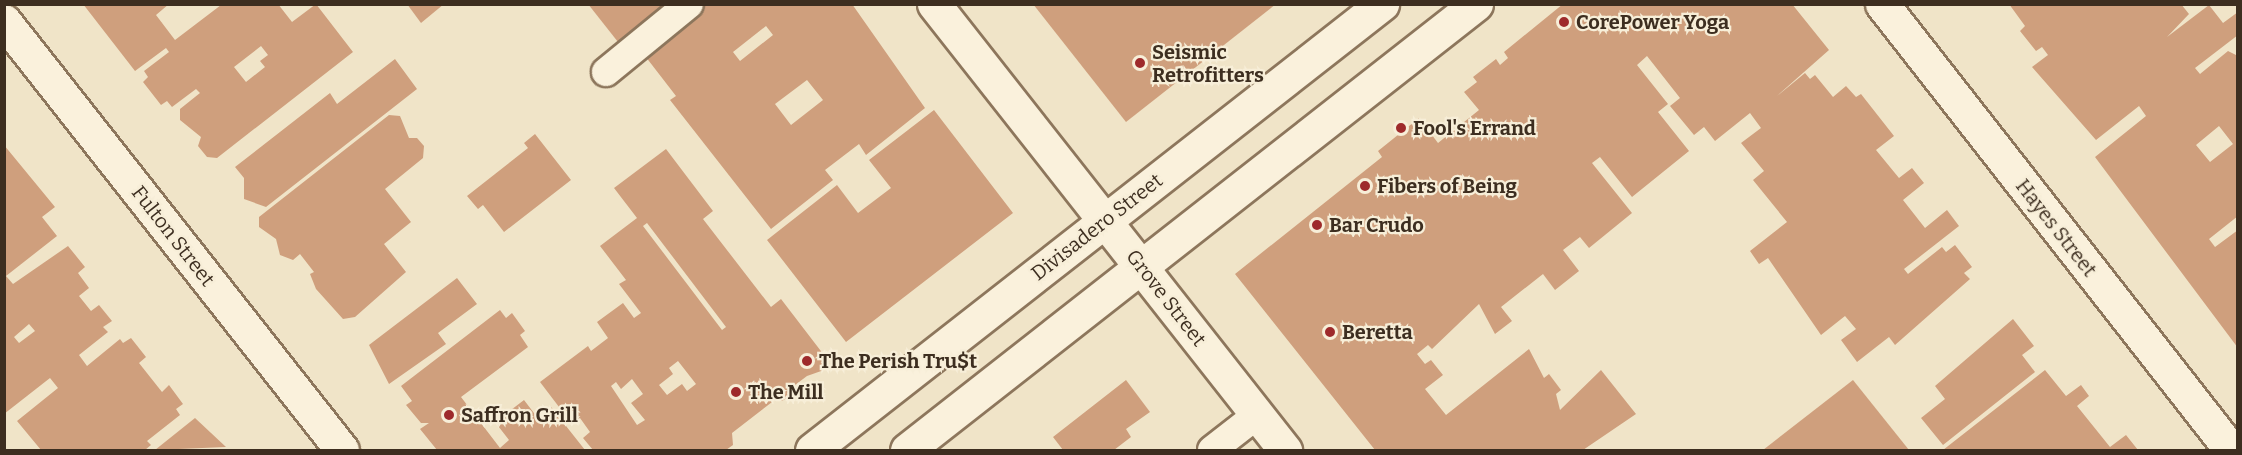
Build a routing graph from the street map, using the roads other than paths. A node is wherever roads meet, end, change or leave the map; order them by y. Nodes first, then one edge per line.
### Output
1 (689, 4) edge
2 (934, 4) edge
3 (1382, 4) edge
4 (1476, 4) edge
5 (1882, 4) edge
6 (4, 21) edge
7 (606, 72) dead end
8 (1106, 221) junction
9 (1141, 267) junction
10 (1257, 415) junction
11 (342, 450) edge
12 (812, 450) edge
13 (907, 450) edge
14 (1212, 450) edge
15 (1285, 450) edge
16 (2231, 450) edge

1 - 7 lane
2 - 8 street, Grove Street
3 - 8 street, Divisadero Street
4 - 9 street
5 - 16 street, Hayes Street
6 - 11 street, Fulton Street
8 - 9 street, Grove Street
8 - 12 street, Divisadero Street
9 - 10 street, Grove Street
9 - 13 street
10 - 14 lane
10 - 15 street, Grove Street

